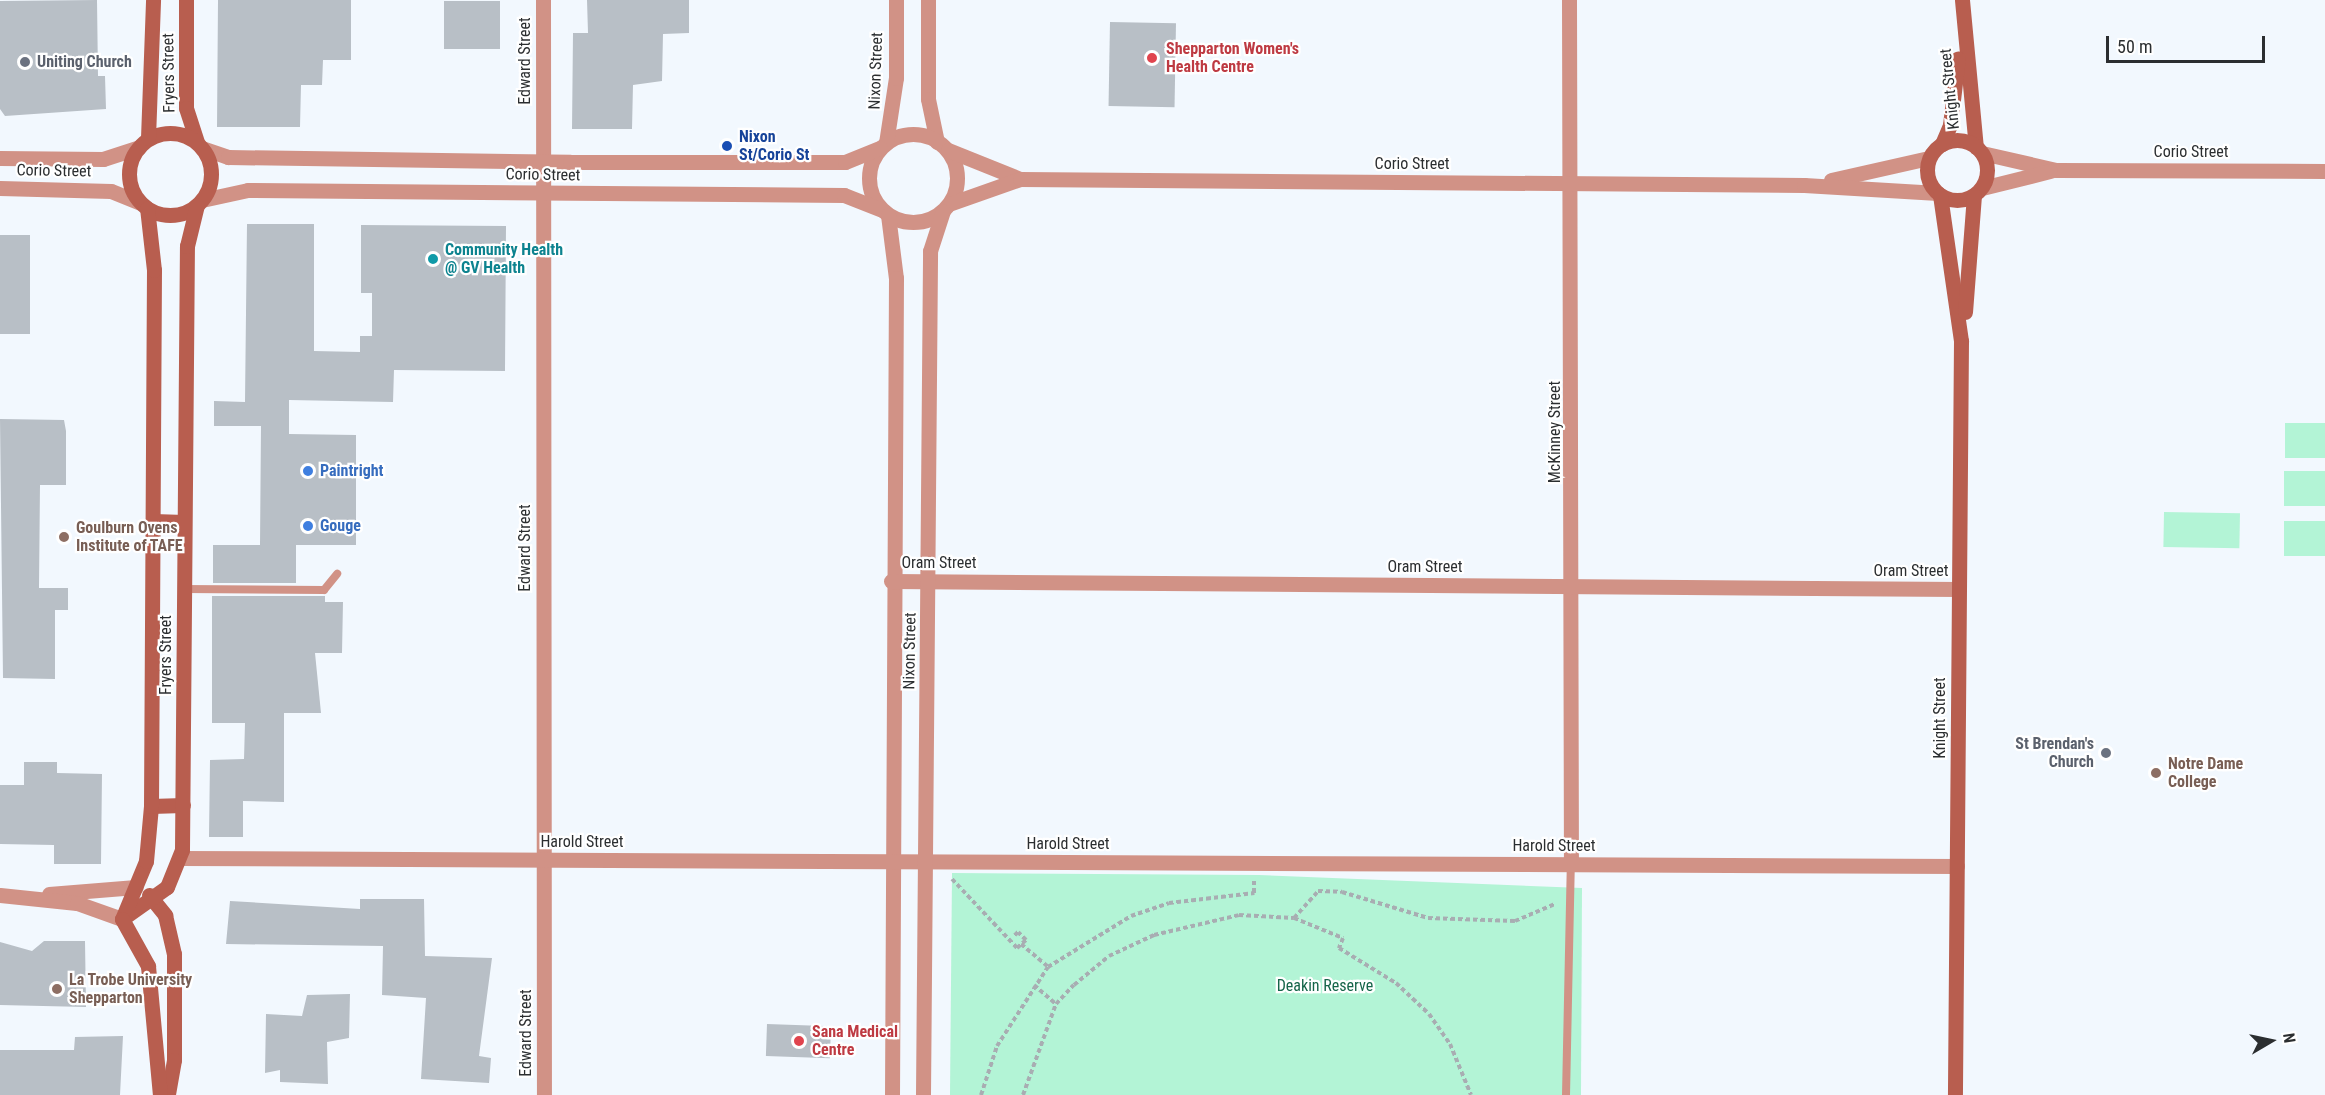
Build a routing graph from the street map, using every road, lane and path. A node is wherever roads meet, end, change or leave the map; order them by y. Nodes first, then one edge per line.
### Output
1 (153, 0) edge
2 (186, 0) edge
3 (543, 0) edge
4 (896, 0) edge
5 (928, 0) edge
6 (1569, 0) edge
7 (1962, 0) edge
8 (1962, 28) junction
9 (143, 142) junction
10 (1941, 144) junction
11 (200, 145) junction
12 (941, 145) junction
13 (883, 146) junction
14 (1979, 150) junction
15 (0, 158) edge
16 (1929, 158) junction
17 (542, 161) junction
18 (2056, 170) junction
19 (2325, 171) edge
20 (1020, 179) junction
21 (1570, 183) junction
22 (1804, 185) junction
23 (0, 188) edge
24 (1978, 192) junction
25 (542, 193) junction
26 (1939, 194) junction
27 (200, 203) junction
28 (144, 206) junction
29 (946, 208) junction
30 (885, 212) junction
31 (1961, 341) junction
32 (153, 521) junction
33 (184, 522) junction
34 (337, 574) dead end
35 (891, 581) junction
36 (928, 581) junction
37 (1572, 586) junction
38 (184, 589) junction
39 (1959, 589) junction
40 (183, 805) junction
41 (151, 806) junction
42 (180, 858) junction
43 (544, 860) junction
44 (894, 861) junction
45 (925, 862) junction
46 (1254, 863) junction
47 (1571, 864) junction
48 (1957, 866) junction
49 (949, 877) dead end
50 (136, 887) junction
51 (1568, 894) junction
52 (0, 895) edge
53 (40, 896) junction
54 (155, 900) junction
55 (1294, 918) junction
56 (122, 919) junction
57 (1048, 967) junction
58 (1034, 985) junction
59 (1056, 1004) junction
60 (159, 1095) edge
61 (168, 1095) edge
62 (544, 1095) edge
63 (892, 1095) edge
64 (923, 1095) edge
65 (981, 1095) edge
66 (1023, 1095) edge
67 (1471, 1095) edge
68 (1566, 1095) edge
69 (1955, 1095) edge

1 - 9 street, Fryers Street
2 - 11 street, Fryers Street
3 - 17 street, Edward Street
4 - 13 street, Nixon Street
5 - 12 street
6 - 21 street, McKinney Street
7 - 8 street, Knight Street
8 - 10 street, Knight Street
8 - 14 street, Knight Street
9 - 11 street
9 - 15 street, Corio Street
9 - 28 street
10 - 14 street
10 - 16 street
11 - 17 street, Corio Street
11 - 27 street
12 - 13 street
12 - 20 street, Corio Street
12 - 29 street
13 - 17 street, Corio Street
13 - 30 street
14 - 18 street, Corio Street
14 - 24 street
16 - 22 street, Corio Street
16 - 26 street
17 - 25 street, Edward Street
18 - 19 street, Corio Street
18 - 24 street, Corio Street
20 - 21 street, Corio Street
20 - 29 street, Corio Street
21 - 22 street, Corio Street
21 - 37 street, McKinney Street
22 - 26 street, Corio Street
23 - 28 street, Corio Street
24 - 26 street
24 - 31 street, Knight Street
25 - 27 street, Corio Street
25 - 30 street, Corio Street
25 - 43 street, Edward Street
26 - 31 street, Knight Street
27 - 28 street
27 - 33 street, Fryers Street
28 - 32 street, Fryers Street
29 - 30 street
29 - 36 street, Nixon Street
30 - 35 street, Nixon Street
31 - 39 street, Knight Street
32 - 33 street
32 - 41 street, Fryers Street
33 - 38 street, Fryers Street
34 - 38 lane
35 - 36 street, Oram Street
35 - 44 street, Nixon Street
36 - 37 street, Oram Street
36 - 45 street, Nixon Street
37 - 39 street, Oram Street
37 - 47 street, McKinney Street
38 - 40 street, Fryers Street
39 - 48 street, Knight Street
40 - 41 street
40 - 42 street, Fryers Street
41 - 50 street, Fryers Street
42 - 43 street, Harold Street
42 - 54 street, Fryers Street
43 - 44 street, Harold Street
43 - 62 street, Edward Street
44 - 45 street, Harold Street
44 - 63 street, Nixon Street
45 - 46 street, Harold Street
45 - 64 street, Nixon Street
46 - 47 street, Harold Street
46 - 57 path
47 - 48 street, Harold Street
47 - 51 lane
48 - 69 street, Knight Street
49 - 57 path
50 - 53 street
50 - 54 street
50 - 56 street, Fryers Street
51 - 55 path
51 - 68 lane
52 - 53 street
53 - 56 street
54 - 56 street
54 - 61 street
55 - 59 path
55 - 67 path
56 - 60 street
57 - 58 path
58 - 59 path
58 - 65 path
59 - 66 path

